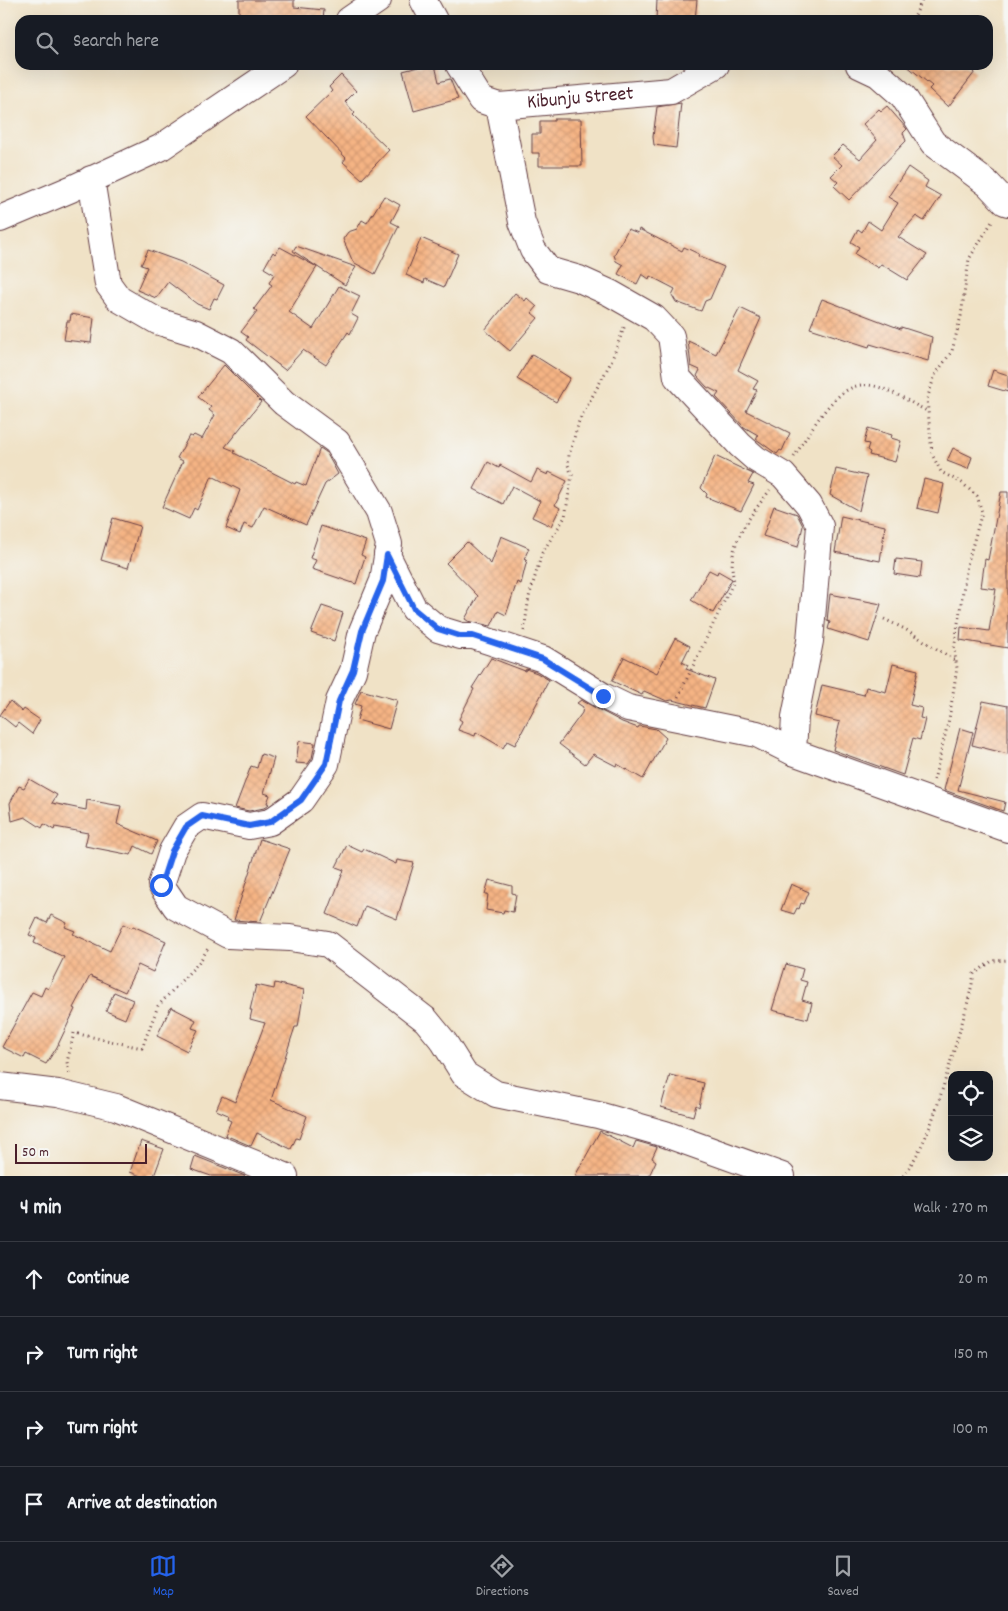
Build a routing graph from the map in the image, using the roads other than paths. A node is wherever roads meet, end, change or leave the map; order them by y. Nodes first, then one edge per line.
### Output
1 (378, 0) edge
2 (422, 0) edge
3 (356, 15) edge
4 (431, 15) edge
5 (275, 70) edge
6 (462, 70) edge
7 (707, 70) edge
8 (870, 70) edge
9 (499, 106) junction
10 (91, 179) junction
11 (1006, 203) edge
12 (0, 219) edge
13 (387, 555) junction
14 (792, 752) junction
15 (1008, 829) edge
16 (0, 1086) edge
17 (285, 1176) edge
18 (782, 1176) edge

1 - 3 street
2 - 4 street
5 - 10 street
6 - 9 street, Kibunju Street
7 - 9 street, Kibunju Street
8 - 11 street
9 - 14 street
10 - 12 street
10 - 13 street
13 - 14 street
13 - 18 street
14 - 15 street
16 - 17 street

